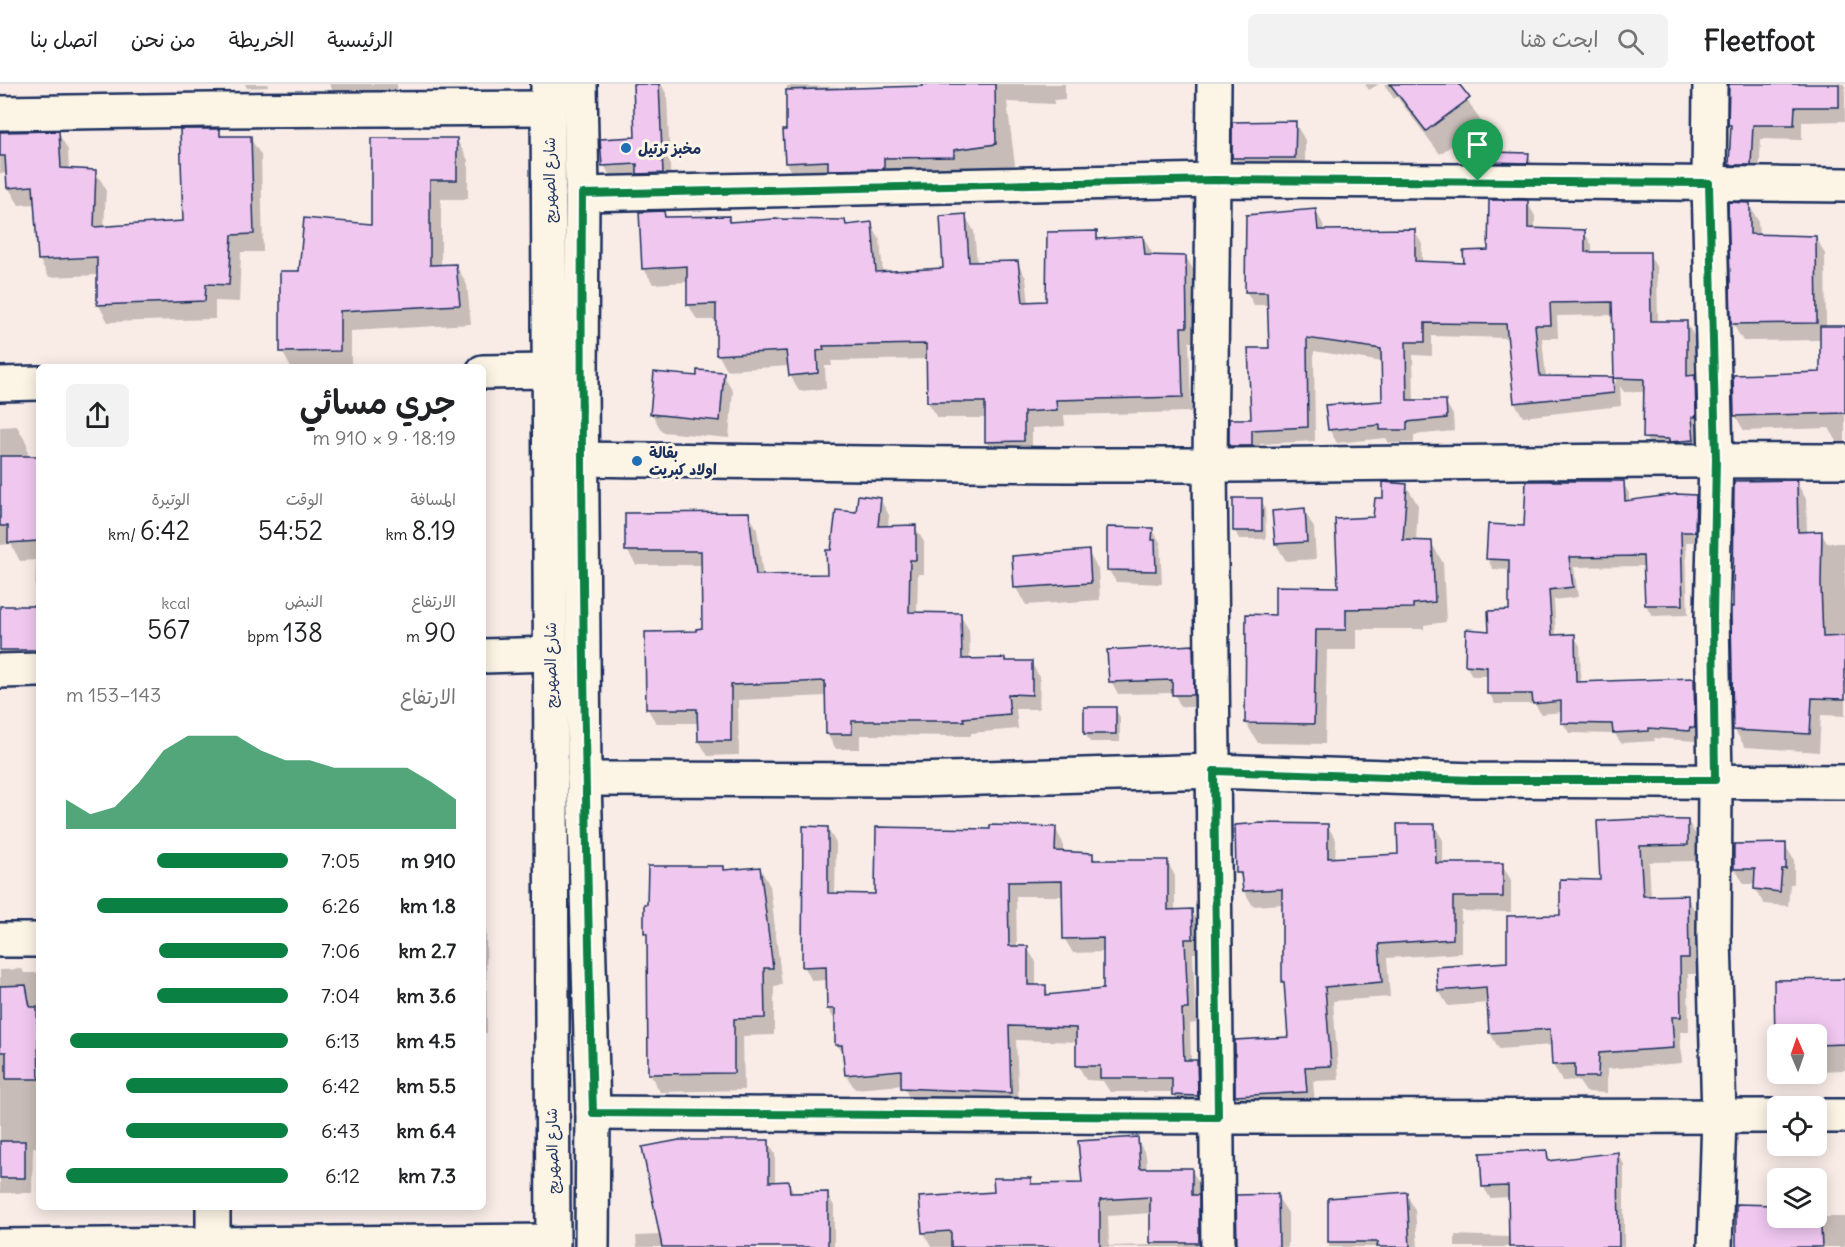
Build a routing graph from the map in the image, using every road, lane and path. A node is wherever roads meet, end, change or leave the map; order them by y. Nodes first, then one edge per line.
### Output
1 (580, 84) edge
2 (1214, 84) edge
3 (1710, 84) edge
4 (548, 96) edge
5 (210, 97) edge
6 (0, 113) edge
7 (1214, 180) junction
8 (1709, 183) junction
9 (1845, 185) edge
10 (582, 194) junction
11 (549, 371) junction
12 (486, 372) edge
13 (36, 383) edge
14 (0, 384) edge
15 (582, 459) junction
16 (1716, 459) junction
17 (1845, 461) edge
18 (1210, 465) junction
19 (550, 654) junction
20 (486, 656) edge
21 (36, 670) edge
22 (0, 671) edge
23 (1214, 771) junction
24 (584, 779) junction
25 (1715, 780) junction
26 (1845, 782) edge
27 (0, 940) edge
28 (36, 940) edge
29 (593, 1113) junction
30 (1719, 1116) junction
31 (1767, 1116) edge
32 (1827, 1116) edge
33 (1845, 1116) edge
34 (1218, 1117) junction
35 (213, 1210) edge
36 (213, 1244) junction
37 (553, 1244) edge
38 (0, 1246) edge
39 (592, 1247) edge
40 (1218, 1247) edge
41 (1715, 1247) edge

1 - 10 street
2 - 7 street
3 - 8 street
4 - 5 street
4 - 11 street, شارع الصهريج
5 - 6 street
7 - 8 street
7 - 10 street
7 - 18 street
8 - 9 street
8 - 16 street
10 - 15 street
11 - 12 street
11 - 19 street, شارع الصهريج
13 - 14 street
15 - 18 street
15 - 24 street
16 - 17 street
16 - 18 street
16 - 25 street
18 - 23 street
19 - 20 street
19 - 37 street, شارع الصهريج
21 - 22 street
23 - 24 street
23 - 25 street
23 - 34 street
24 - 29 street
25 - 26 street
25 - 30 street
27 - 28 street
29 - 34 street
29 - 39 street
30 - 31 street
30 - 34 street
30 - 41 street
32 - 33 street
34 - 40 street
35 - 36 street
36 - 37 street
36 - 38 street

